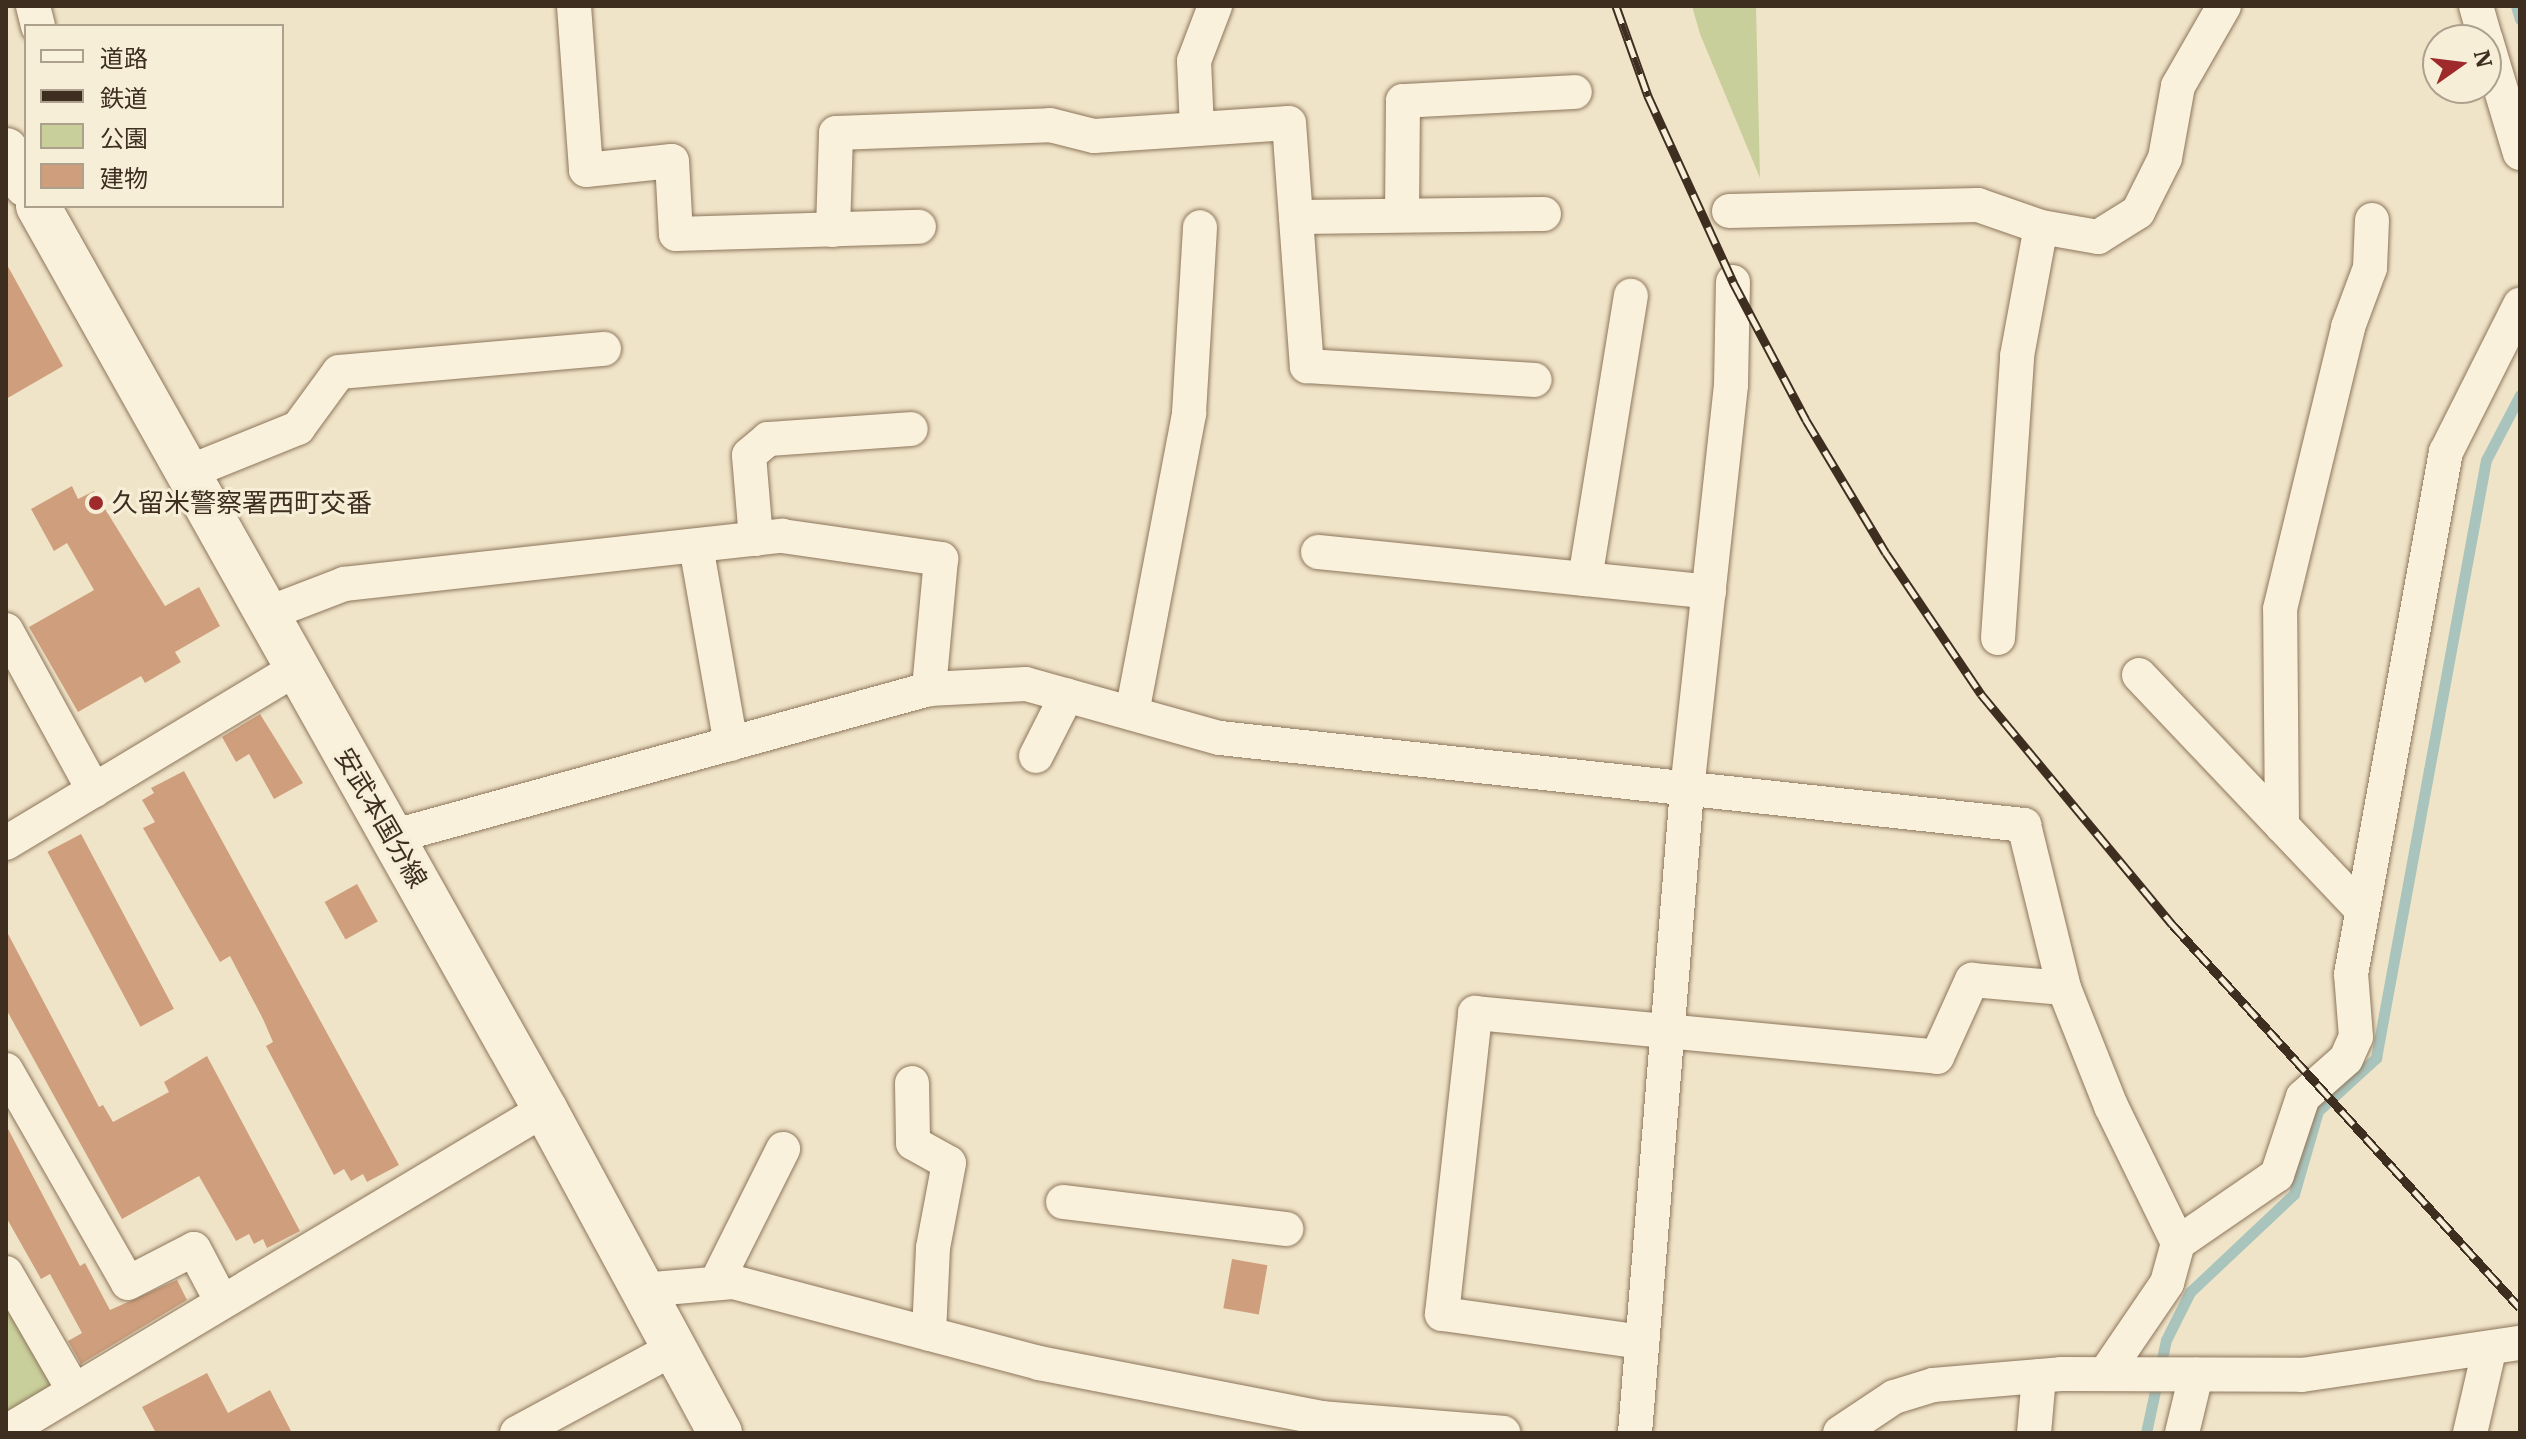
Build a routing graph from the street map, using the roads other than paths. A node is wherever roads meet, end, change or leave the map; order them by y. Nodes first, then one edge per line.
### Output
1 (574, 6) edge
2 (1215, 6) edge
3 (2224, 6) edge
4 (1575, 92) dead end
5 (2502, 93) edge
6 (1197, 129) junction
7 (6, 150) edge
8 (2520, 153) edge
9 (24, 178) edge
10 (43, 208) edge
11 (1729, 211) dead end
12 (1544, 214) dead end
13 (1402, 215) junction
14 (1296, 217) junction
15 (2372, 220) dead end
16 (919, 227) dead end
17 (1200, 227) dead end
18 (2041, 227) junction
19 (833, 230) junction
20 (1733, 282) dead end
21 (1631, 296) dead end
22 (2520, 305) edge
23 (604, 349) dead end
24 (1535, 380) dead end
25 (911, 429) dead end
26 (189, 472) junction
27 (756, 539) junction
28 (696, 546) junction
29 (1318, 552) dead end
30 (1585, 579) junction
31 (1709, 592) junction
32 (266, 614) junction
33 (6, 630) edge
34 (1998, 638) dead end
35 (296, 669) junction
36 (2139, 675) dead end
37 (929, 689) junction
38 (1067, 695) junction
39 (1132, 713) junction
40 (731, 744) junction
41 (1036, 756) dead end
42 (1687, 790) junction
43 (94, 791) junction
44 (2282, 826) junction
45 (391, 837) junction
46 (6, 843) edge
47 (2362, 910) junction
48 (2064, 988) junction
49 (1667, 1034) junction
50 (6, 1070) edge
51 (912, 1083) dead end
52 (545, 1109) junction
53 (783, 1149) dead end
54 (1063, 1202) dead end
55 (1286, 1229) dead end
56 (2178, 1243) junction
57 (6, 1273) edge
58 (716, 1283) junction
59 (642, 1290) junction
60 (222, 1302) junction
61 (929, 1334) junction
62 (1642, 1342) junction
63 (2504, 1347) edge
64 (673, 1349) junction
65 (2105, 1374) junction
66 (2196, 1375) junction
67 (2039, 1376) junction
68 (74, 1391) junction
69 (1322, 1425) edge
70 (6, 1432) edge
71 (517, 1433) edge
72 (720, 1433) edge
73 (1503, 1433) edge
74 (1635, 1433) edge
75 (1840, 1433) edge
76 (2034, 1433) edge
77 (2182, 1433) edge
78 (2470, 1433) edge

1 - 19 street
2 - 6 street
3 - 18 street
4 - 13 street
5 - 8 street
6 - 14 street
6 - 19 street
7 - 9 main road, 安武本国分線
10 - 26 main road, 安武本国分線
11 - 18 street
12 - 13 street
13 - 14 street
14 - 24 street
15 - 44 street
16 - 19 street
17 - 39 street
18 - 34 street
20 - 31 street
21 - 30 street
22 - 47 street
23 - 26 street
25 - 27 street
26 - 32 main road, 安武本国分線
27 - 28 street
27 - 37 street
28 - 32 street
28 - 40 street
29 - 30 street
30 - 31 street
31 - 42 street
32 - 35 main road, 安武本国分線
33 - 43 street
35 - 43 street
35 - 45 main road, 安武本国分線
36 - 44 street
37 - 38 street
37 - 40 street
38 - 39 street
38 - 41 street
39 - 42 street
40 - 45 street
42 - 48 street
42 - 49 street
43 - 46 street
44 - 47 street
45 - 52 main road, 安武本国分線
47 - 56 street
48 - 49 street
48 - 56 street
49 - 62 street
49 - 62 street
50 - 60 street
51 - 61 street
52 - 59 main road, 安武本国分線
52 - 60 street
53 - 58 street
54 - 55 street
56 - 65 street
57 - 68 street
58 - 59 street
58 - 61 street
59 - 64 main road, 安武本国分線
60 - 68 street
61 - 69 street
62 - 74 street
63 - 66 street
63 - 78 street
64 - 71 street
64 - 72 main road, 安武本国分線
65 - 66 street
65 - 67 street
66 - 77 street
67 - 75 street
67 - 76 street
68 - 70 street
69 - 73 street

